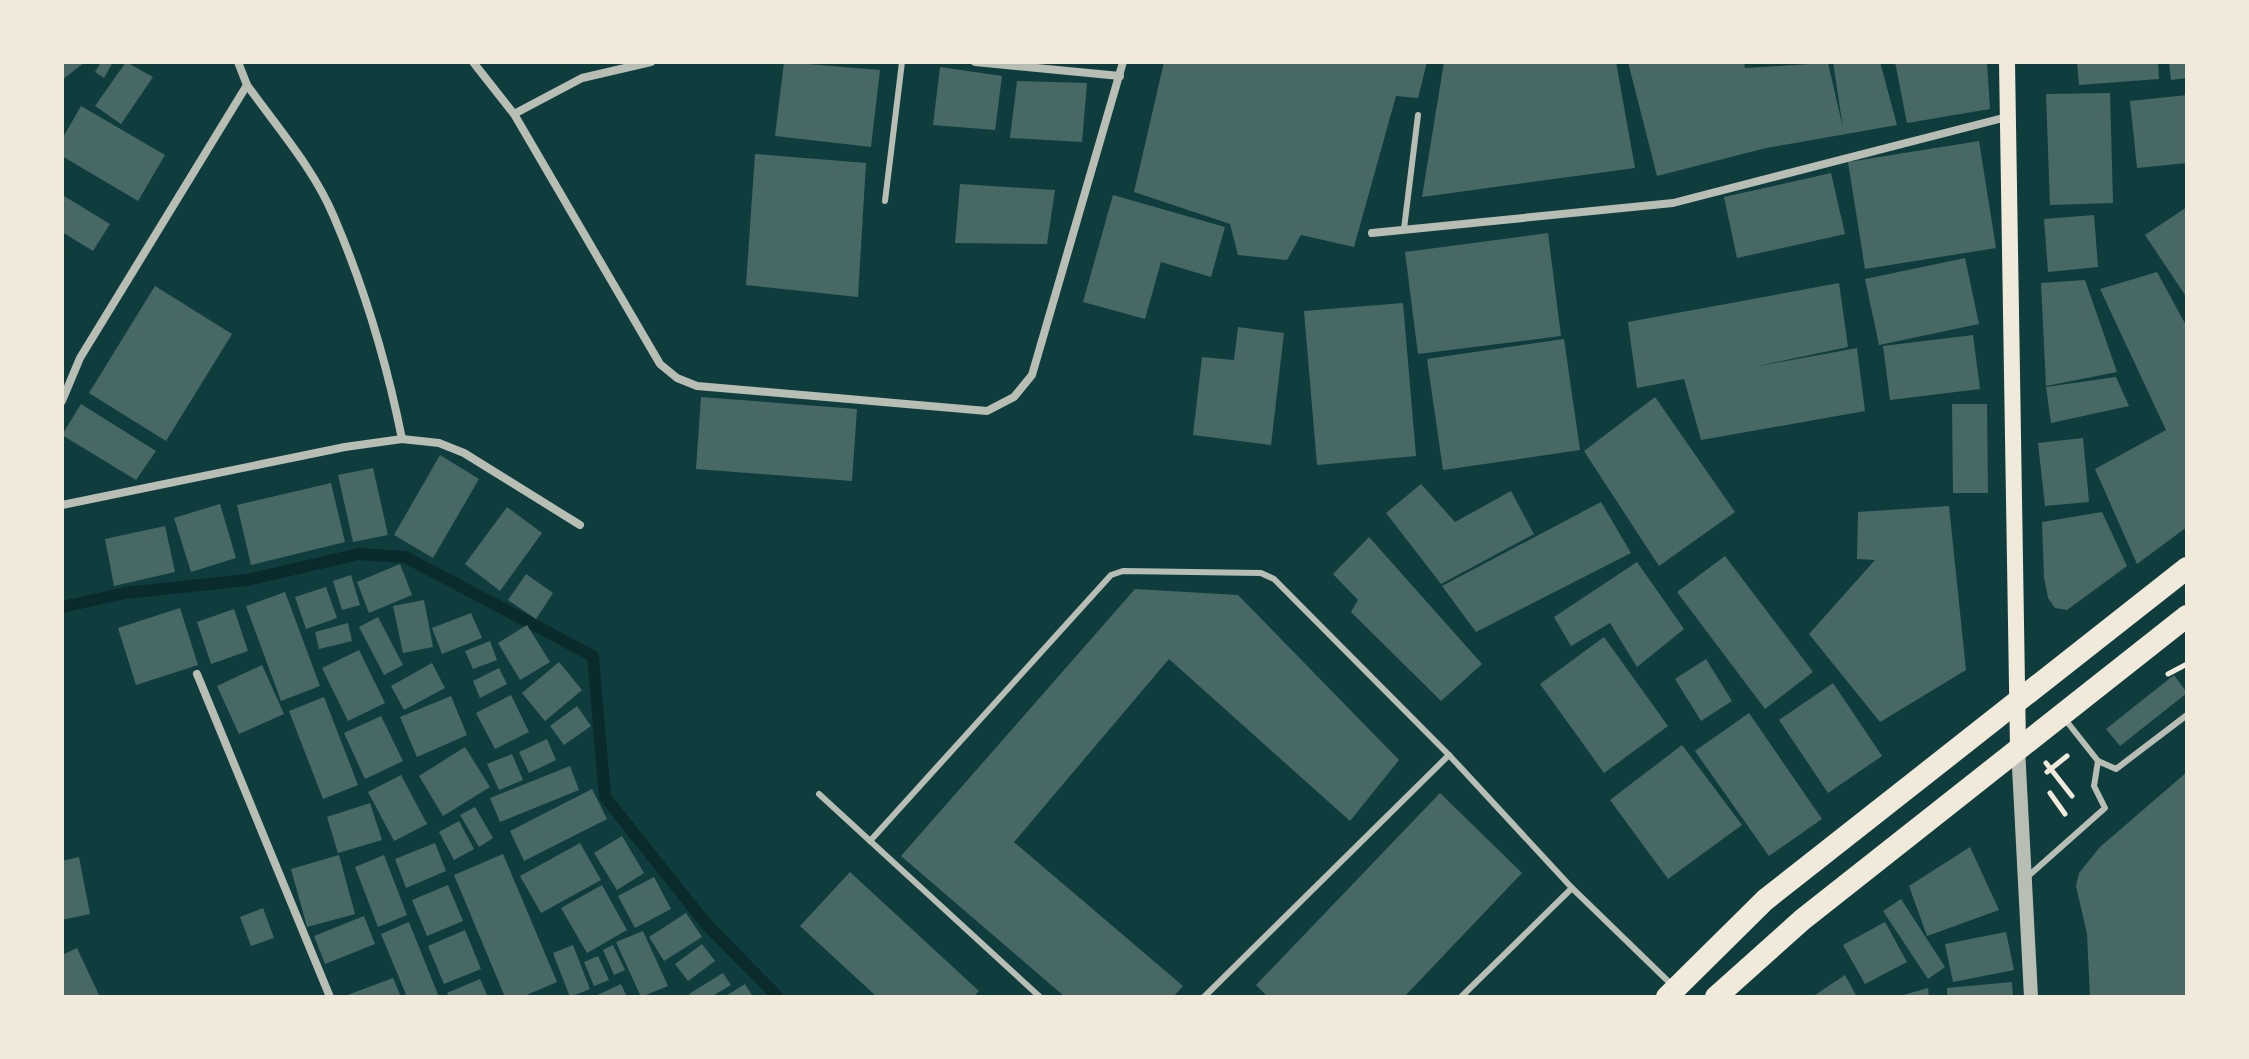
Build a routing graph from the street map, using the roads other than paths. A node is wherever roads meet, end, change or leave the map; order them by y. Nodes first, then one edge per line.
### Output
1 (238, 62) edge
2 (473, 62) edge
3 (651, 62) edge
4 (902, 62) edge
5 (975, 62) edge
6 (1123, 62) edge
7 (2007, 62) edge
8 (1120, 76) junction
9 (247, 85) junction
10 (514, 114) junction
11 (1418, 115) dead end
12 (2007, 117) junction
13 (885, 201) dead end
14 (1404, 229) junction
15 (1372, 233) dead end
16 (62, 401) edge
17 (402, 439) junction
18 (62, 505) edge
19 (580, 525) dead end
20 (2187, 568) edge
21 (2184, 623) edge
22 (197, 674) dead end
23 (2017, 700) junction
24 (2060, 713) junction
25 (2187, 715) edge
26 (2018, 748) junction
27 (1449, 755) junction
28 (2098, 761) junction
29 (819, 794) dead end
30 (870, 841) junction
31 (2026, 878) junction
32 (1572, 888) junction
33 (1671, 993) edge
34 (330, 997) edge
35 (1040, 997) edge
36 (1204, 997) edge
37 (1461, 997) edge
38 (1716, 997) edge
39 (2031, 997) edge

1 - 9 street
2 - 10 street
3 - 10 street
4 - 13 lane
5 - 8 street
6 - 8 street
7 - 12 main road
8 - 10 street
9 - 16 street
9 - 17 street
11 - 14 lane
12 - 14 street
12 - 23 main road
14 - 15 street
17 - 18 street
17 - 19 street
20 - 23 highway
21 - 24 highway
22 - 34 street
23 - 26 main road
23 - 33 highway
24 - 26 highway
24 - 28 lane
25 - 28 lane
26 - 31 street
26 - 38 highway
27 - 30 lane
27 - 32 lane
27 - 36 lane
28 - 31 lane
29 - 30 lane
30 - 35 lane
31 - 39 street
32 - 33 lane
32 - 37 lane

